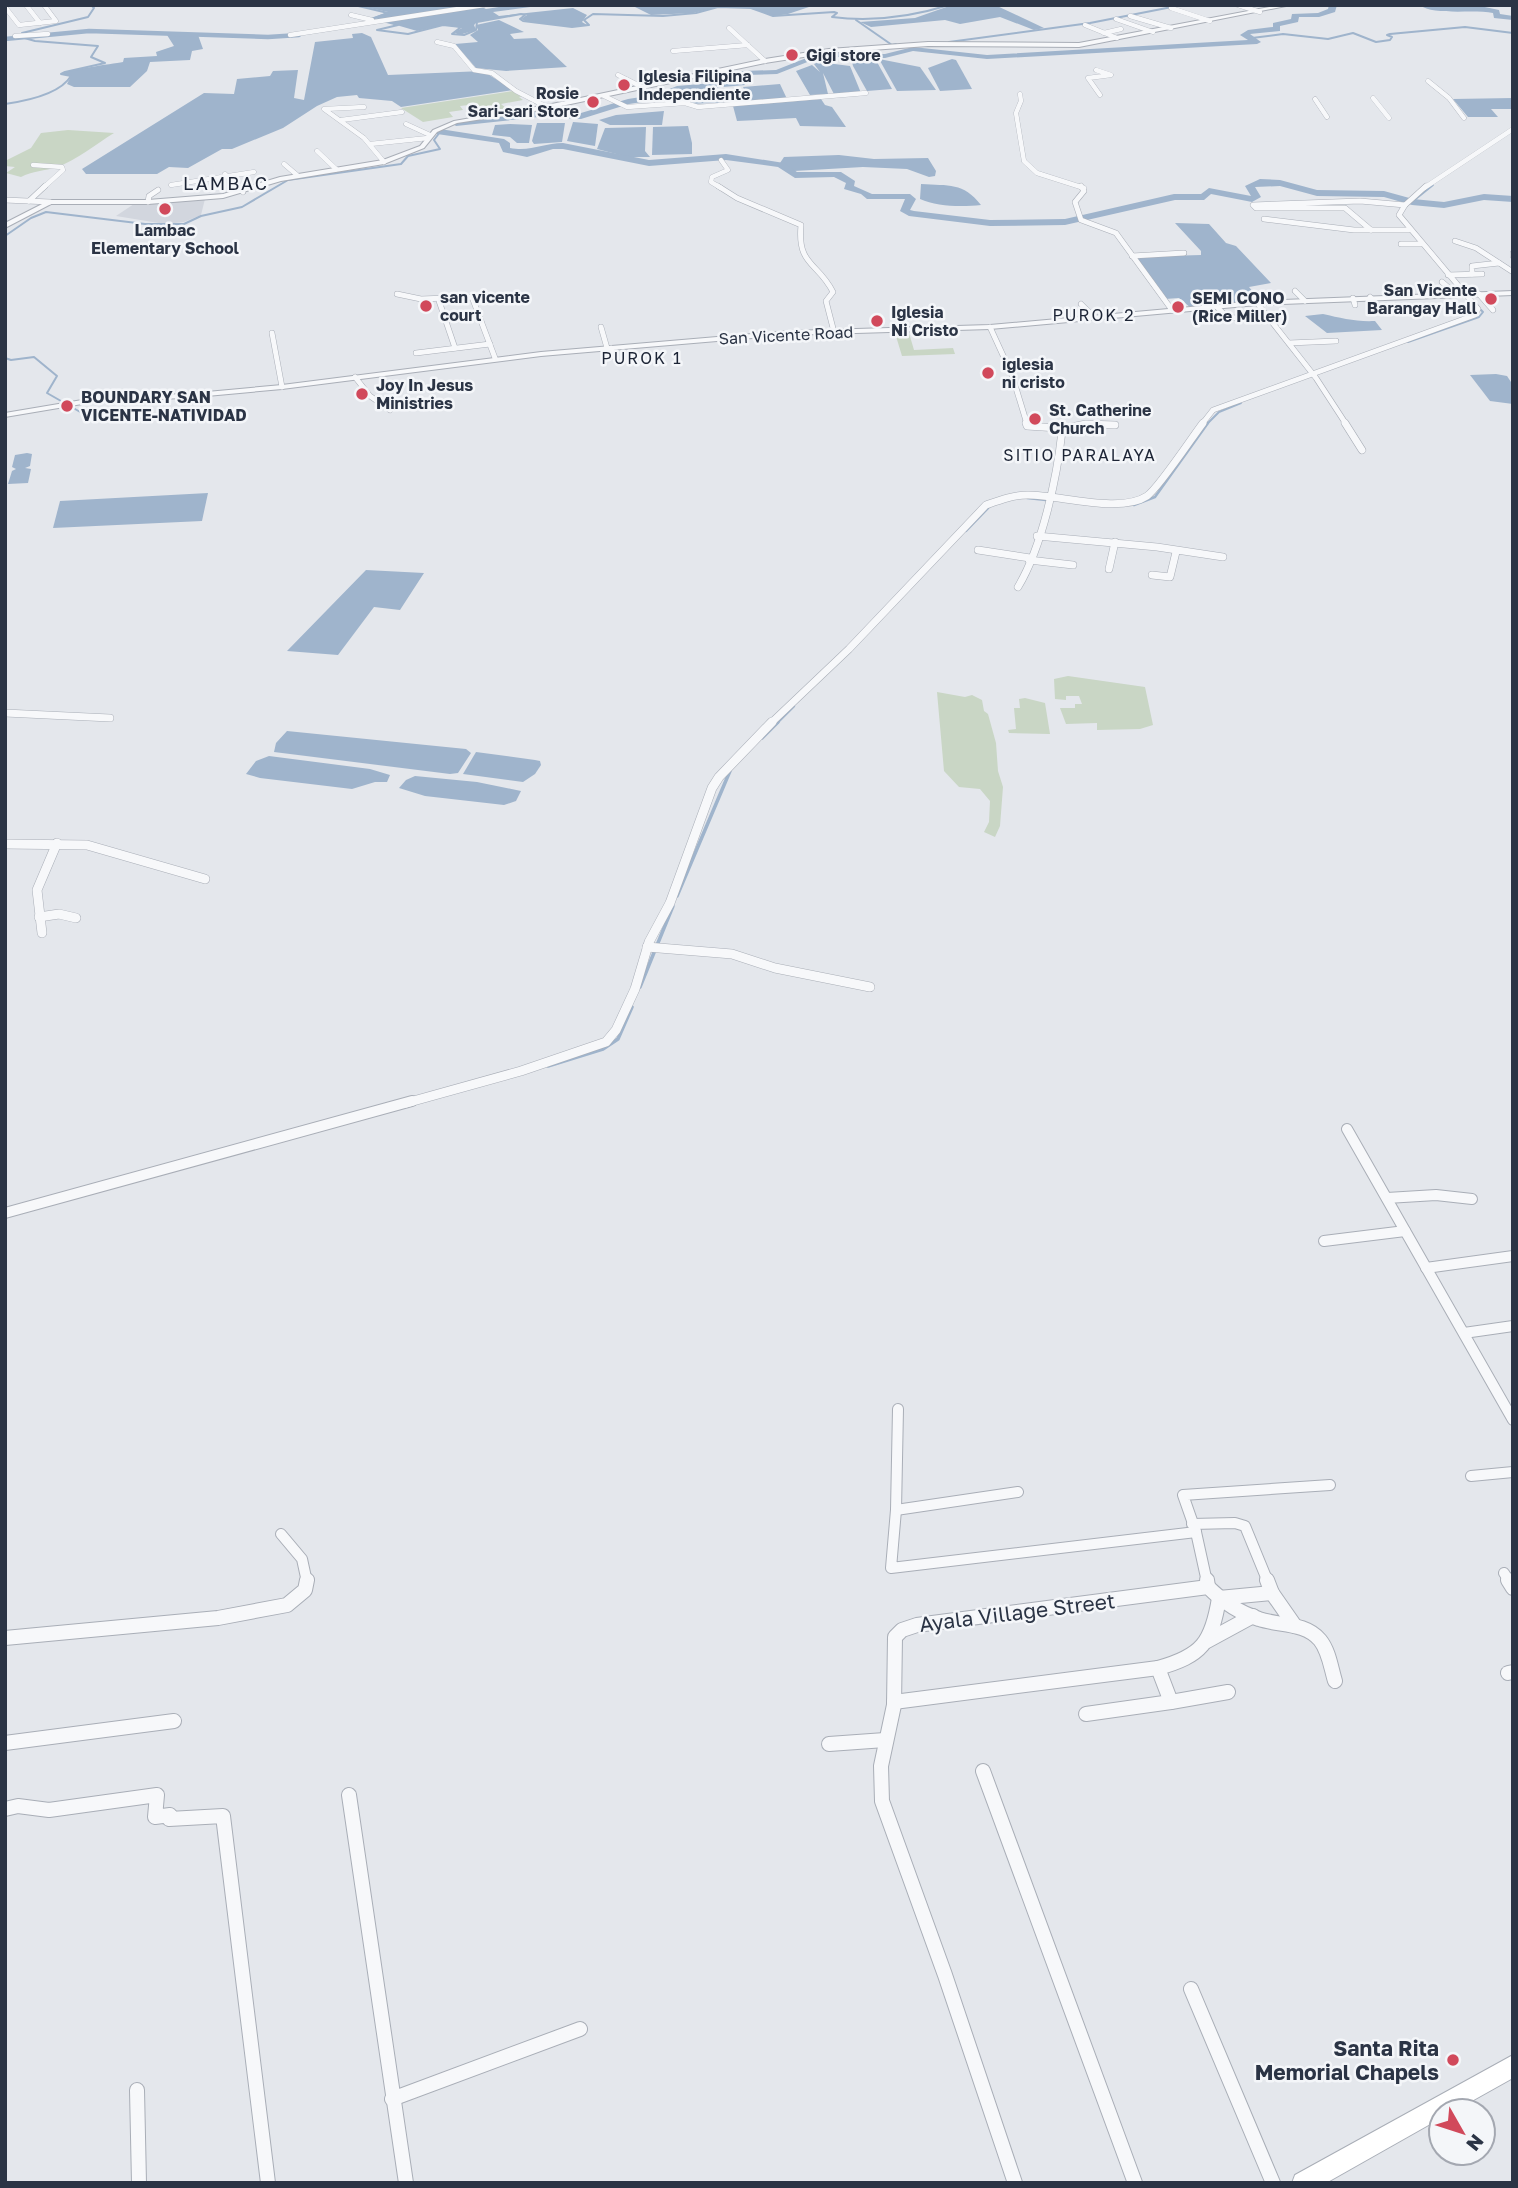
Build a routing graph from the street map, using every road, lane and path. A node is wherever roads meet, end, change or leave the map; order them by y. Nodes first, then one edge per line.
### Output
1 (26, 5) edge
2 (44, 5) edge
3 (484, 5) edge
4 (1238, 5) edge
5 (1289, 5) edge
6 (5, 7) edge
7 (1171, 8) dead end
8 (1259, 12) junction
9 (351, 15) dead end
10 (1130, 16) dead end
11 (1116, 19) dead end
12 (383, 21) junction
13 (1210, 21) junction
14 (40, 23) junction
15 (1085, 25) dead end
16 (729, 28) dead end
17 (1121, 29) dead end
18 (1171, 29) junction
19 (1153, 32) junction
20 (1103, 33) junction
21 (48, 34) dead end
22 (290, 35) dead end
23 (15, 36) dead end
24 (1117, 38) junction
25 (437, 42) dead end
26 (748, 45) junction
27 (673, 51) dead end
28 (765, 61) junction
29 (1096, 70) dead end
30 (618, 75) dead end
31 (1428, 81) dead end
32 (644, 88) junction
33 (866, 93) dead end
34 (1020, 94) dead end
35 (1100, 95) dead end
36 (604, 96) junction
37 (833, 97) junction
38 (1373, 98) dead end
39 (1314, 99) dead end
40 (835, 104) dead end
41 (364, 107) dead end
42 (547, 107) junction
43 (402, 112) dead end
44 (1327, 117) dead end
45 (1389, 118) dead end
46 (1464, 118) dead end
47 (341, 120) junction
48 (406, 124) dead end
49 (1513, 129) edge
50 (429, 136) junction
51 (370, 144) junction
52 (317, 151) dead end
53 (721, 160) dead end
54 (384, 162) junction
55 (285, 164) dead end
56 (33, 165) dead end
57 (336, 169) junction
58 (223, 171) dead end
59 (254, 172) dead end
60 (297, 175) junction
61 (227, 176) junction
62 (171, 184) dead end
63 (158, 190) dead end
64 (243, 192) junction
65 (5, 200) edge
66 (29, 201) junction
67 (50, 202) junction
68 (148, 202) junction
69 (1408, 203) junction
70 (1345, 205) junction
71 (1289, 209) junction
72 (1264, 219) dead end
73 (1298, 223) junction
74 (5, 226) edge
75 (1371, 230) junction
76 (1409, 230) junction
77 (1455, 241) dead end
78 (1401, 244) dead end
79 (1421, 244) junction
80 (1185, 253) dead end
81 (1132, 256) junction
82 (1500, 263) junction
83 (1511, 269) edge
84 (1472, 274) junction
85 (1482, 274) dead end
86 (1448, 275) junction
87 (1442, 282) dead end
88 (1295, 291) dead end
89 (1506, 291) edge
90 (397, 294) dead end
91 (1460, 294) junction
92 (1479, 294) junction
93 (1370, 297) junction
94 (1305, 301) junction
95 (439, 302) dead end
96 (1257, 303) junction
97 (1081, 304) dead end
98 (1378, 306) dead end
99 (1217, 307) junction
100 (1172, 310) junction
101 (1493, 310) dead end
102 (1095, 318) junction
103 (1236, 318) dead end
104 (601, 327) dead end
105 (990, 327) junction
106 (834, 332) junction
107 (272, 333) dead end
108 (1336, 341) dead end
109 (1289, 343) junction
110 (490, 344) junction
111 (454, 346) junction
112 (609, 348) junction
113 (495, 358) junction
114 (617, 362) dead end
115 (1311, 374) junction
116 (355, 377) junction
117 (282, 387) junction
118 (390, 410) dead end
119 (5, 415) edge
120 (1115, 425) dead end
121 (1061, 429) junction
122 (1362, 450) dead end
123 (1049, 497) junction
124 (1037, 536) junction
125 (1115, 542) junction
126 (978, 550) dead end
127 (1177, 552) junction
128 (1223, 557) dead end
129 (1029, 559) junction
130 (1073, 565) dead end
131 (1109, 569) dead end
132 (1152, 575) dead end
133 (1018, 587) dead end
134 (5, 713) edge
135 (110, 718) dead end
136 (57, 843) junction
137 (5, 844) edge
138 (205, 879) dead end
139 (39, 917) junction
140 (76, 918) dead end
141 (42, 933) dead end
142 (652, 948) junction
143 (870, 987) dead end
144 (1347, 1129) dead end
145 (1387, 1198) junction
146 (1472, 1199) dead end
147 (5, 1213) edge
148 (1405, 1231) junction
149 (1324, 1241) dead end
150 (1513, 1256) edge
151 (1426, 1268) junction
152 (1513, 1326) edge
153 (1464, 1333) junction
154 (898, 1409) dead end
155 (1513, 1420) edge
156 (1513, 1472) edge
157 (1471, 1476) dead end
158 (1330, 1485) dead end
159 (1018, 1492) dead end
160 (896, 1510) junction
161 (1194, 1528) junction
162 (281, 1534) dead end
163 (1504, 1573) dead end
164 (1208, 1587) junction
165 (1513, 1588) edge
166 (1272, 1593) junction
167 (1219, 1598) junction
168 (1253, 1616) junction
169 (1295, 1626) junction
170 (5, 1638) edge
171 (1206, 1641) junction
172 (1158, 1668) junction
173 (1335, 1681) dead end
174 (1228, 1692) dead end
175 (894, 1702) junction
176 (1171, 1702) junction
177 (1086, 1714) dead end
178 (174, 1721) dead end
179 (885, 1740) junction
180 (5, 1743) edge
181 (829, 1744) dead end
182 (983, 1771) dead end
183 (349, 1795) dead end
184 (5, 1809) edge
185 (1191, 1989) dead end
186 (580, 2029) dead end
187 (1513, 2066) edge
188 (137, 2090) dead end
189 (392, 2099) junction
190 (264, 2182) edge
191 (139, 2183) edge
192 (406, 2183) edge
193 (1015, 2183) edge
194 (1135, 2183) edge
195 (1273, 2183) edge
196 (1303, 2183) edge

1 - 14 street
2 - 14 street
3 - 12 street
4 - 8 street
5 - 8 street
6 - 14 street
7 - 13 street
8 - 13 street
9 - 12 street
10 - 18 street
11 - 19 street
12 - 22 street
13 - 18 street
15 - 20 street
16 - 26 street
17 - 20 street
18 - 19 street
19 - 24 street
20 - 24 street
21 - 23 street
24 - 28 street
25 - 42 street
26 - 27 street
26 - 28 street
28 - 32 street
29 - 35 street
30 - 32 street
31 - 46 street
32 - 36 street
33 - 37 street
34 - 81 street
36 - 37 street
36 - 42 street
37 - 40 street
38 - 45 street
39 - 44 street
41 - 47 street
42 - 50 street
43 - 47 street
47 - 51 street
48 - 50 street
49 - 69 street
50 - 51 street
50 - 54 street
51 - 54 street
52 - 57 street
53 - 106 street
54 - 57 street
55 - 60 street
56 - 66 street
57 - 60 street
58 - 61 street
59 - 61 street
60 - 64 street
61 - 62 street
61 - 64 street
63 - 68 street
64 - 68 street
65 - 66 street
66 - 67 street
67 - 68 street
67 - 74 street
69 - 70 street
69 - 76 street
70 - 71 street
70 - 71 street
70 - 75 street
71 - 73 street
72 - 73 street
73 - 75 street
75 - 76 street
76 - 79 street
77 - 82 street
78 - 79 street
79 - 86 street
80 - 81 street
81 - 100 street
82 - 83 street
82 - 84 street
84 - 85 street
84 - 86 street
86 - 91 street
87 - 91 street
88 - 94 street
89 - 92 street, San Vicente Road
90 - 110 street
91 - 92 street, San Vicente Road
91 - 93 street, San Vicente Road
91 - 115 street
92 - 101 street
93 - 94 street, San Vicente Road
93 - 98 street
94 - 96 street, San Vicente Road
95 - 111 street
96 - 99 street, San Vicente Road
96 - 109 street
97 - 102 street
99 - 100 street, San Vicente Road
99 - 103 street
100 - 102 street, San Vicente Road
102 - 105 street, San Vicente Road
104 - 112 street
105 - 106 street, San Vicente Road
105 - 121 street
106 - 112 street, San Vicente Road
107 - 117 street
108 - 109 street
109 - 115 street
110 - 111 street
110 - 113 street
111 - 111 street
112 - 113 street, San Vicente Road
112 - 114 street
113 - 116 street, San Vicente Road
115 - 122 street
115 - 123 street
116 - 117 street, San Vicente Road
116 - 118 street
117 - 119 street, San Vicente Road
120 - 121 street
121 - 123 street
123 - 124 street
123 - 142 street
124 - 125 street
124 - 129 street
125 - 127 street
125 - 131 street
126 - 129 street
127 - 128 street
127 - 132 street
129 - 130 street
129 - 133 street
134 - 135 street
136 - 137 street
136 - 138 street
136 - 139 street
139 - 140 street
139 - 141 street
142 - 143 street
142 - 147 street
144 - 145 street
145 - 146 street
145 - 148 street
148 - 149 street
148 - 151 street
150 - 151 street
151 - 153 street
152 - 153 street
153 - 155 street
154 - 160 street
156 - 157 street
158 - 161 street
159 - 160 street
160 - 161 street
161 - 164 street
161 - 166 street
162 - 170 street
163 - 165 street
164 - 167 street
164 - 175 street, Ayala Village Street
166 - 167 street
166 - 169 street
167 - 168 street
167 - 171 street
168 - 169 street
168 - 171 street
169 - 173 street
171 - 172 street
172 - 175 street
172 - 176 street
174 - 176 street
175 - 179 street, Ayala Village Street
176 - 177 street
178 - 180 street
179 - 181 street
179 - 193 street, Ayala Village Street
182 - 194 street
183 - 189 street
184 - 190 street
185 - 195 street
186 - 189 street
187 - 196 main road
188 - 191 street
189 - 192 street

